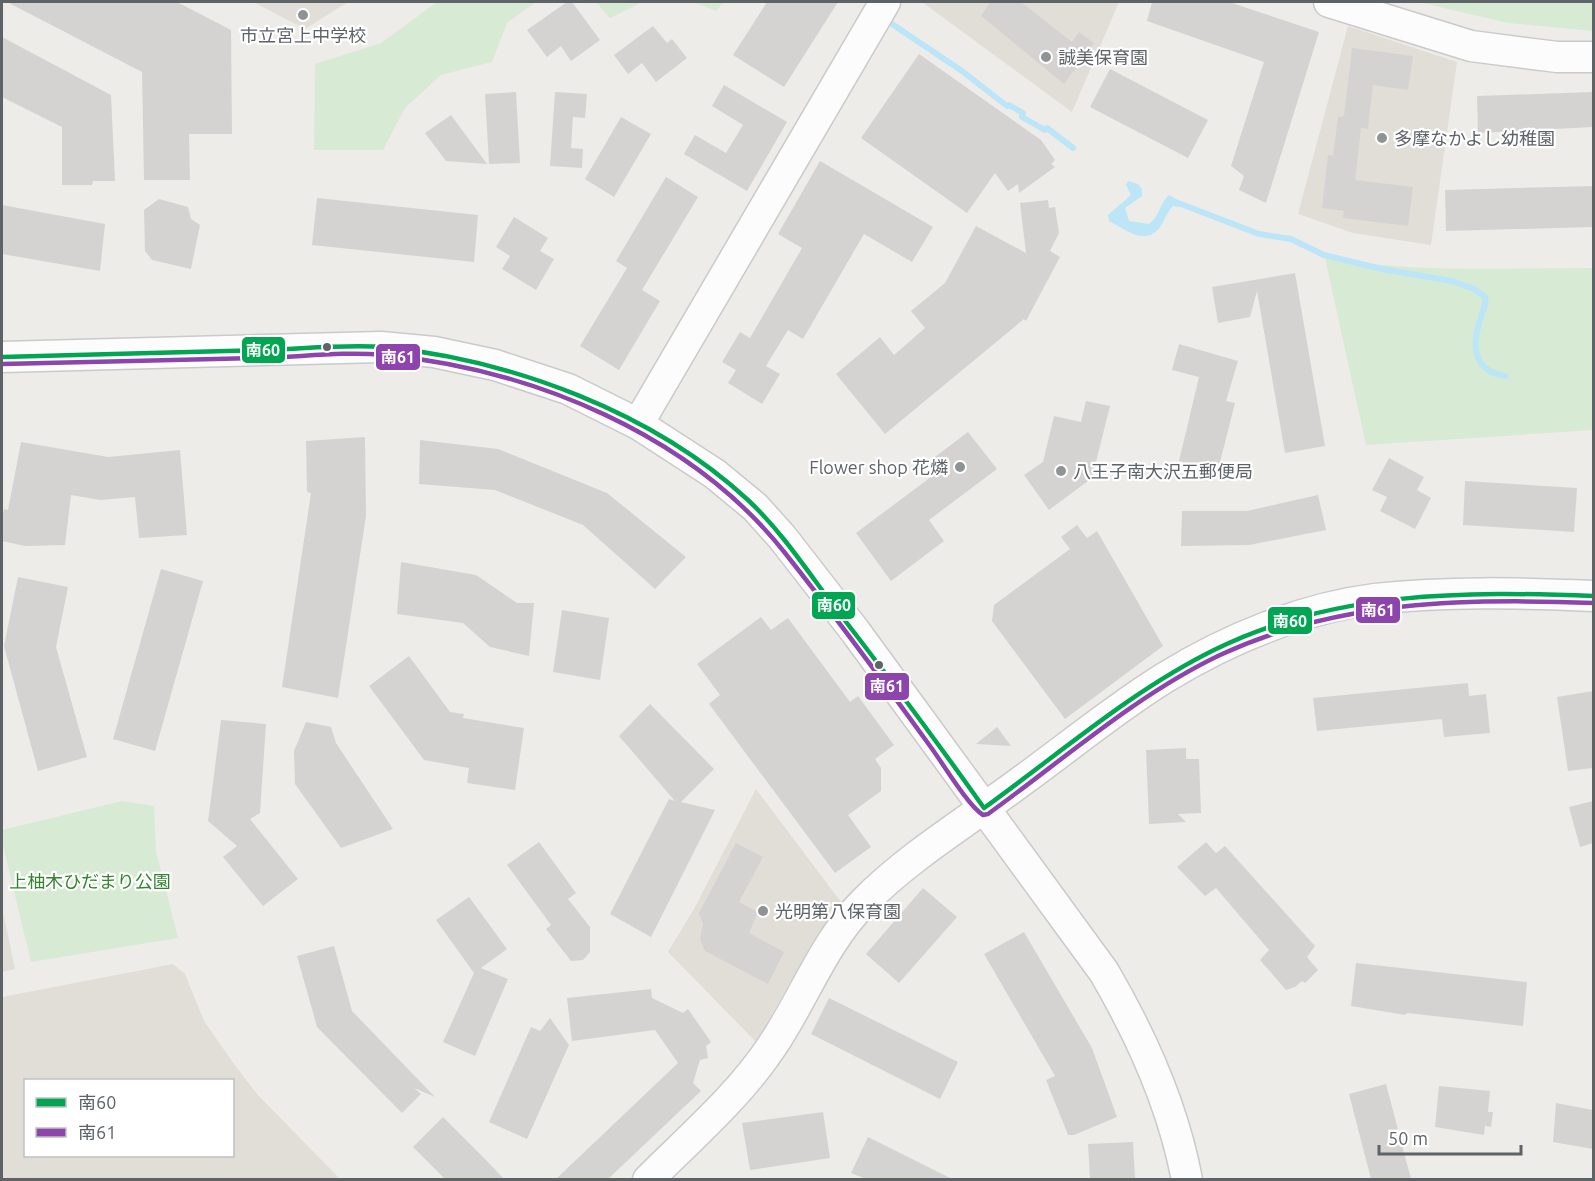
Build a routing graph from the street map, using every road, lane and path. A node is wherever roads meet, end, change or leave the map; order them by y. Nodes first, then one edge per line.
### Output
1 (885, 2) edge
2 (1329, 2) edge
3 (1593, 57) edge
4 (2, 357) edge
5 (638, 424) junction
6 (1593, 596) edge
7 (984, 808) junction
8 (648, 1179) edge
9 (1187, 1179) edge

1 - 5 street
2 - 3 street
4 - 5 street
5 - 7 street
6 - 7 street
7 - 8 street
7 - 9 street

